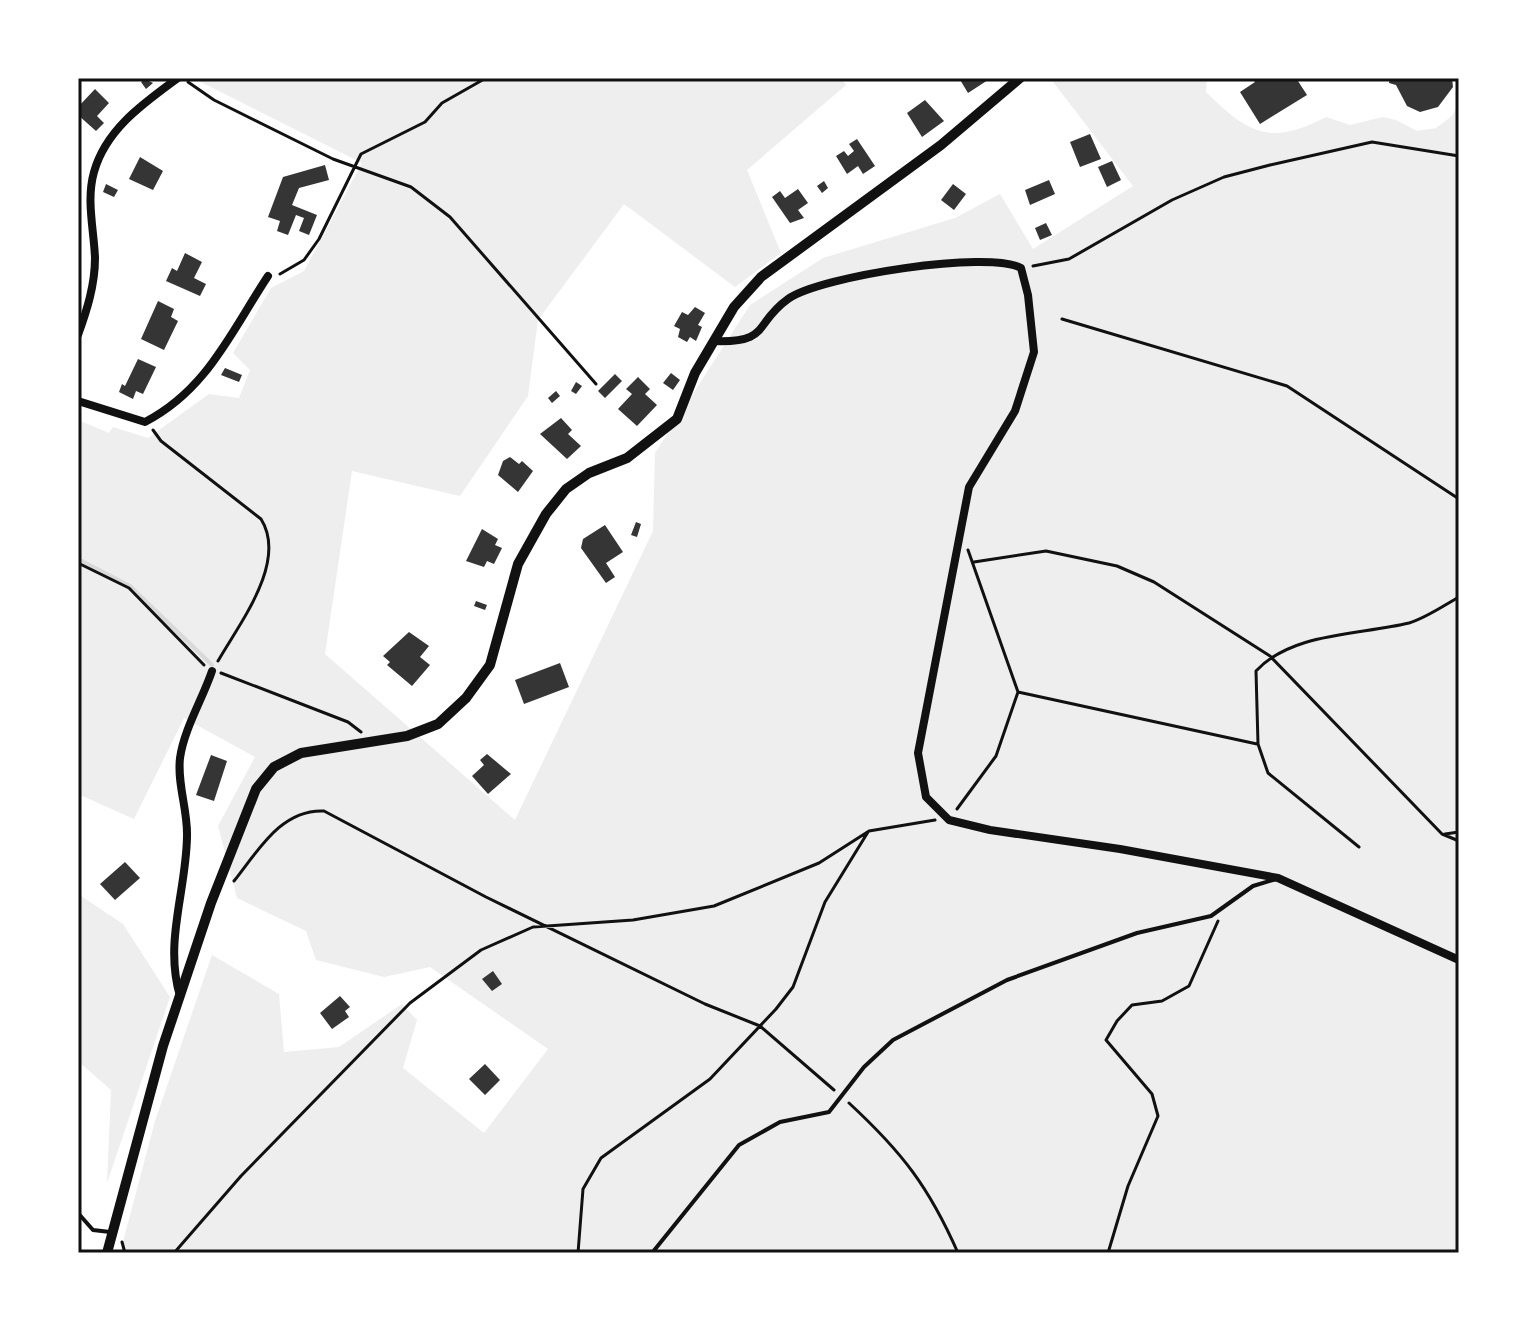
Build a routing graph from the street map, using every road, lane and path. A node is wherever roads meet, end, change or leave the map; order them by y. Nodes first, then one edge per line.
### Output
1 (180, 78) edge
2 (486, 78) edge
3 (1020, 78) edge
4 (1459, 156) edge
5 (353, 166) junction
6 (1021, 268) junction
7 (268, 276) joint
8 (1062, 319) dead end
9 (78, 335) edge
10 (714, 341) junction
11 (596, 384) dead end
12 (78, 401) edge
13 (145, 422) junction
14 (1459, 499) edge
15 (958, 534) junction
16 (974, 562) junction
17 (78, 563) edge
18 (1459, 597) edge
19 (1270, 656) junction
20 (212, 671) junction
21 (1018, 692) junction
22 (367, 744) junction
23 (1258, 744) junction
24 (949, 820) junction
25 (869, 831) junction
26 (1459, 832) edge
27 (1442, 834) junction
28 (1459, 841) edge
29 (1359, 847) dead end
30 (1278, 878) junction
31 (225, 892) dead end
32 (1225, 906) junction
33 (554, 928) junction
34 (1459, 960) edge
35 (180, 996) junction
36 (760, 1026) junction
37 (843, 1097) junction
38 (78, 1213) edge
39 (110, 1232) junction
40 (107, 1253) edge
41 (174, 1253) edge
42 (578, 1253) edge
43 (652, 1253) edge
44 (958, 1253) edge
45 (1108, 1253) edge

1 - 5 path
1 - 9 street
2 - 5 path
3 - 10 street
4 - 6 path
5 - 7 path
5 - 11 path
6 - 10 street
6 - 15 street
7 - 13 street
8 - 14 path
10 - 22 street
12 - 13 street
13 - 20 path
15 - 16 path
15 - 24 street
16 - 19 path
16 - 21 path
17 - 20 path
18 - 19 path
19 - 23 path
19 - 27 path
20 - 22 path
20 - 35 street
21 - 23 path
21 - 24 path
22 - 35 street
23 - 29 path
24 - 25 path
24 - 30 street
25 - 33 path
25 - 36 path
26 - 27 path
27 - 28 path
30 - 32 lane
30 - 34 street
31 - 33 path
32 - 37 lane
32 - 45 path
33 - 36 path
33 - 41 path
35 - 39 street
36 - 37 path
36 - 42 path
37 - 43 lane
37 - 44 path
38 - 39 lane
39 - 40 street

